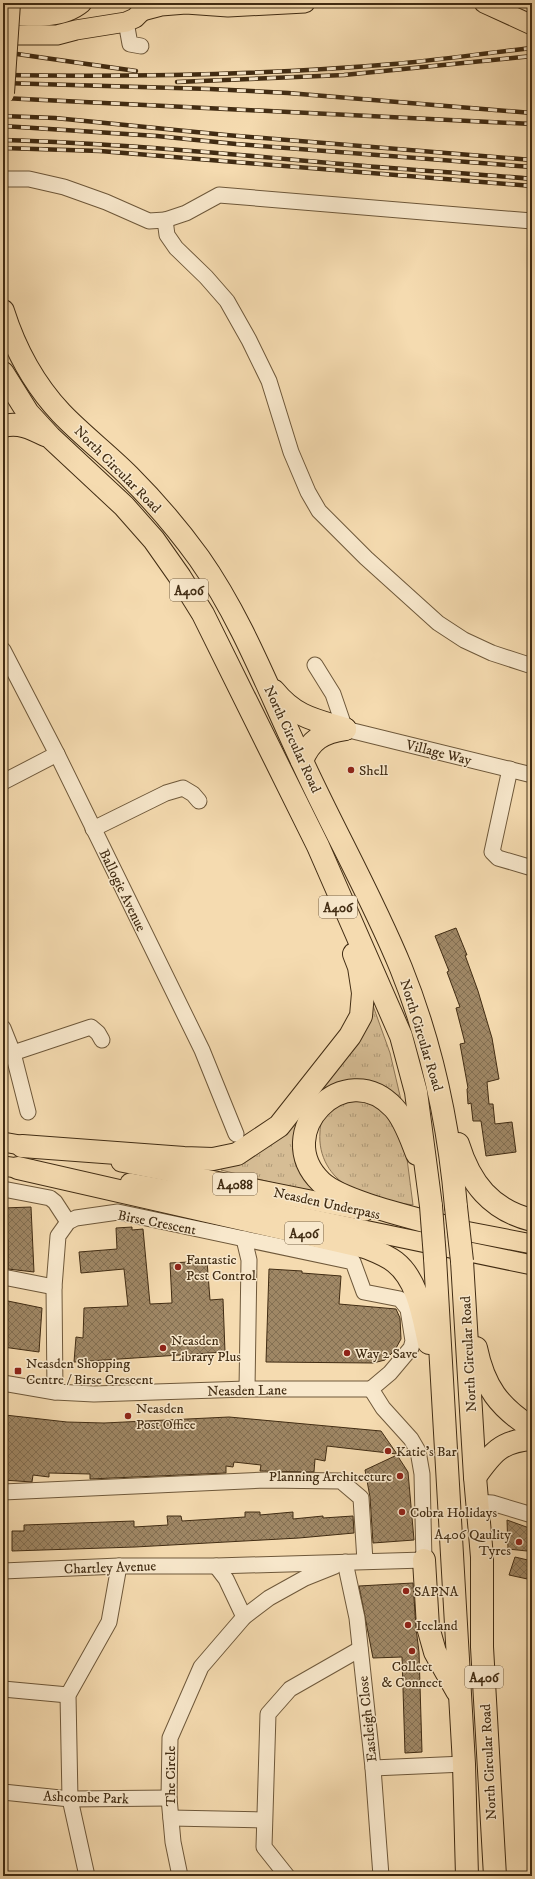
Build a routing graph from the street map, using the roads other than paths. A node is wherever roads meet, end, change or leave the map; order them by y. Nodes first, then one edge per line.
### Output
1 (9, 3) edge
2 (82, 3) edge
3 (89, 3) edge
4 (186, 3) edge
5 (305, 3) edge
6 (484, 3) edge
7 (144, 7) edge
8 (3, 14) edge
9 (121, 23) junction
10 (532, 25) edge
11 (3, 35) edge
12 (141, 46) dead end
13 (3, 93) edge
14 (3, 179) edge
15 (165, 220) junction
16 (532, 221) edge
17 (3, 311) edge
18 (3, 373) edge
19 (3, 426) edge
20 (50, 437) junction
21 (3, 650) edge
22 (315, 665) dead end
23 (532, 666) edge
24 (265, 678) junction
25 (346, 729) junction
26 (57, 754) junction
27 (302, 761) junction
28 (510, 769) junction
29 (532, 775) edge
30 (3, 782) edge
31 (199, 801) dead end
32 (93, 829) junction
33 (318, 846) junction
34 (532, 868) edge
35 (3, 1028) edge
36 (102, 1040) dead end
37 (13, 1052) junction
38 (431, 1055) junction
39 (28, 1112) dead end
40 (236, 1134) dead end
41 (12, 1144) edge
42 (11, 1167) edge
43 (3, 1189) edge
44 (430, 1196) junction
45 (532, 1220) edge
46 (68, 1222) junction
47 (446, 1227) junction
48 (244, 1239) junction
49 (532, 1244) edge
50 (532, 1265) edge
51 (3, 1277) edge
52 (54, 1287) junction
53 (464, 1292) junction
54 (3, 1383) edge
55 (247, 1389) junction
56 (371, 1389) junction
57 (55, 1392) junction
58 (532, 1428) edge
59 (532, 1438) edge
60 (445, 1449) junction
61 (475, 1477) junction
62 (3, 1492) edge
63 (477, 1502) junction
64 (532, 1515) edge
65 (424, 1560) junction
66 (365, 1561) junction
67 (345, 1562) junction
68 (120, 1566) junction
69 (216, 1566) junction
70 (3, 1571) edge
71 (244, 1617) junction
72 (360, 1649) junction
73 (3, 1689) edge
74 (68, 1695) junction
75 (459, 1696) junction
76 (464, 1764) junction
77 (373, 1768) junction
78 (3, 1792) edge
79 (169, 1798) junction
80 (70, 1799) junction
81 (170, 1818) junction
82 (264, 1820) junction
83 (87, 1876) edge
84 (180, 1876) edge
85 (287, 1876) edge
86 (381, 1876) edge
87 (467, 1876) edge
88 (495, 1876) edge

1 - 13 highway, bridge
2 - 8 main road
3 - 9 main road
4 - 5 main road
4 - 7 main road
6 - 10 main road
7 - 9 main road
9 - 11 main road
9 - 12 street
14 - 15 street
15 - 16 street
15 - 23 street
17 - 24 highway, North Circular Road / A406
18 - 20 highway, North Circular Road / A406
19 - 20 highway
20 - 33 highway, North Circular Road / A406
21 - 26 street, Ballogie Avenue
22 - 25 street
24 - 25 highway
24 - 27 highway, North Circular Road / A406
25 - 27 highway
25 - 28 street, Village Way
26 - 30 street
26 - 32 street, Ballogie Avenue
27 - 38 highway, North Circular Road / A406
28 - 29 street, Village Way
28 - 34 street
31 - 32 street
32 - 40 street, Ballogie Avenue
33 - 41 highway, A406
33 - 44 highway, North Circular Road / A406
35 - 37 street
36 - 37 street
37 - 39 street
38 - 45 highway, A406
38 - 53 highway, North Circular Road / A406, bridge
41 - 47 main road, Neasden Underpass / A4088
42 - 50 main road, Neasden Underpass / A4088
42 - 60 highway, A406
43 - 46 street
44 - 47 highway, A406
44 - 60 highway, North Circular Road / A406, bridge
46 - 48 street, Birse Crescent
46 - 52 street
47 - 49 main road, Neasden Underpass / A4088
48 - 55 street
48 - 56 street, Birse Crescent
51 - 52 street
52 - 57 street
53 - 58 highway
53 - 61 highway, North Circular Road / A406
54 - 57 street, Neasden Lane
55 - 56 street, Neasden Lane
55 - 57 street, Neasden Lane
56 - 65 street
59 - 61 highway
60 - 75 highway, North Circular Road / A406
61 - 63 highway, North Circular Road / A406
62 - 66 street
63 - 64 street
63 - 88 highway, North Circular Road / A406
65 - 66 street, Chartley Avenue
65 - 75 highway
66 - 67 street, Chartley Avenue
67 - 69 street, Chartley Avenue
67 - 71 street, The Circle
67 - 72 street, Eastleigh Close
68 - 69 street, Chartley Avenue
68 - 70 street, Chartley Avenue
68 - 74 street
69 - 71 street
71 - 79 street, The Circle
72 - 77 street, Eastleigh Close
72 - 82 street
73 - 74 street
74 - 80 street
75 - 76 highway, North Circular Road / A406
76 - 77 street
76 - 87 highway, North Circular Road / A406
77 - 86 street, Eastleigh Close
78 - 80 street, Ashcombe Park
79 - 80 street, Ashcombe Park
79 - 81 street, The Circle
80 - 83 street
81 - 82 street
81 - 84 street, The Circle
82 - 85 street

